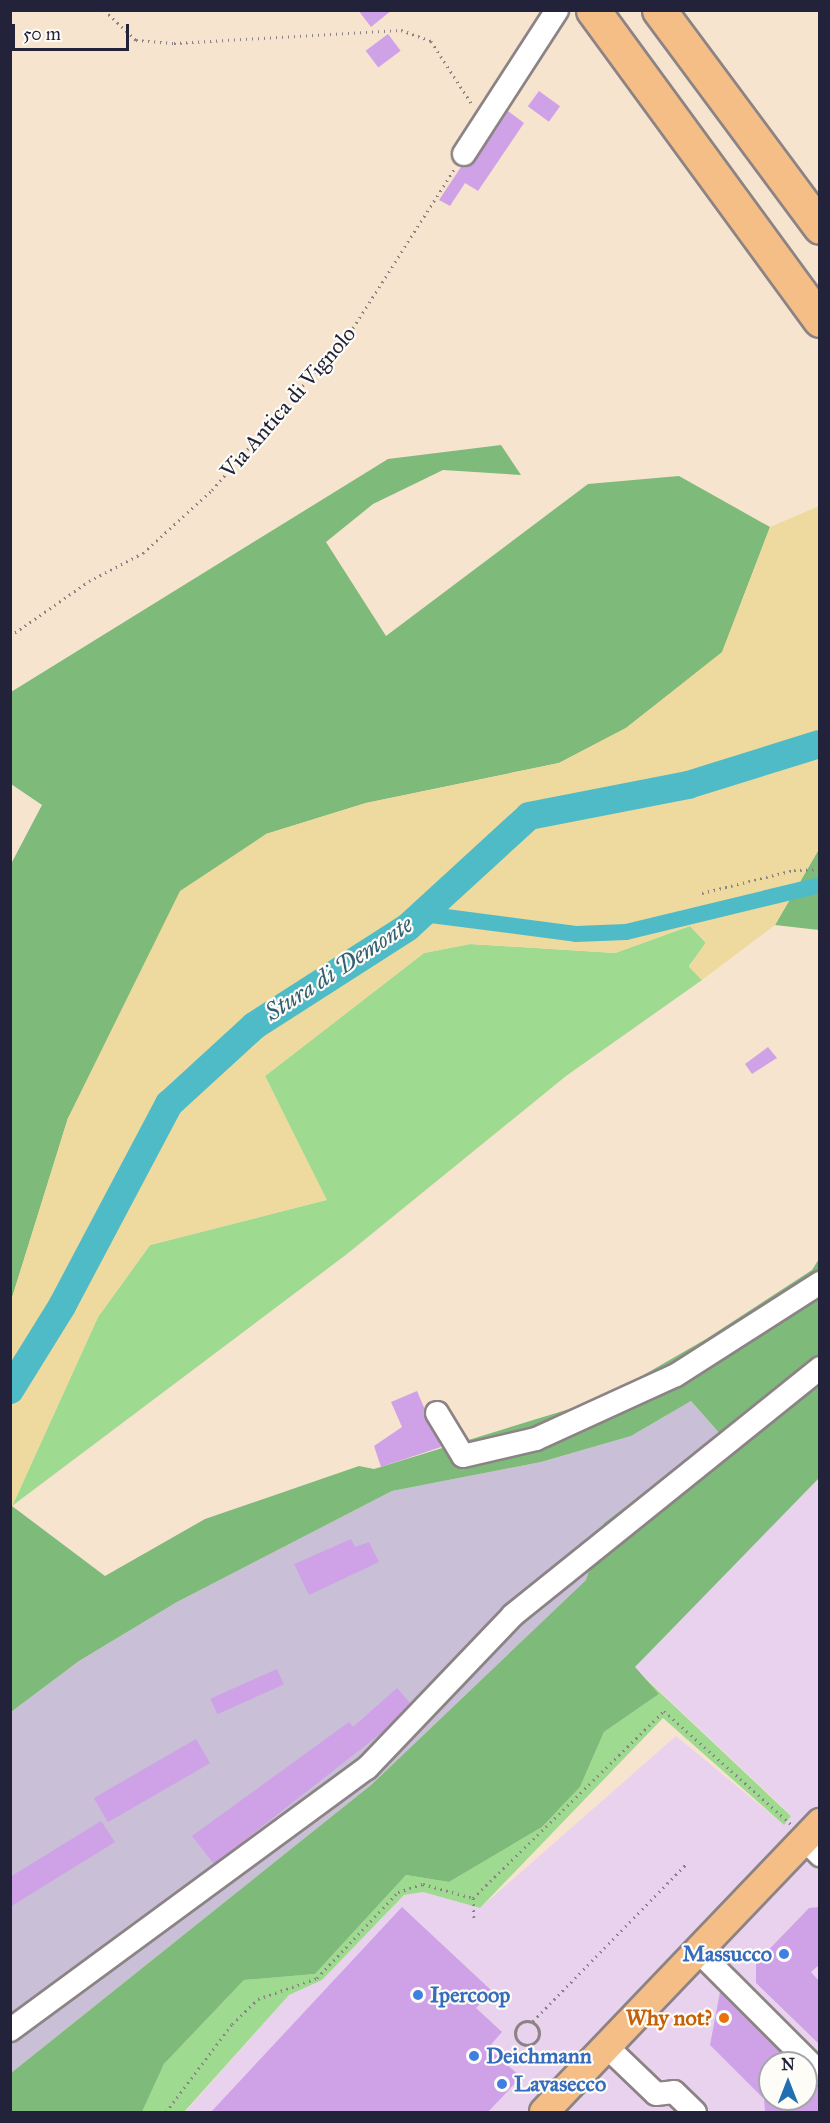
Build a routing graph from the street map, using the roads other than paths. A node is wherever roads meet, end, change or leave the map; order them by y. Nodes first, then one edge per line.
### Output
1 (557, 10) edge
2 (593, 10) edge
3 (659, 10) edge
4 (464, 154) road end
5 (819, 227) edge
6 (819, 320) edge
7 (819, 1283) edge
8 (819, 1368) edge
9 (437, 1413) dead end
10 (814, 1839) edge
11 (698, 1951) junction
12 (10, 2030) edge
13 (606, 2046) junction
14 (819, 2073) edge
15 (655, 2103) edge
16 (544, 2112) edge
17 (695, 2112) edge

1 - 4 street
2 - 6 highway
3 - 5 highway
7 - 9 street
8 - 12 street
10 - 11 main road
11 - 13 main road
11 - 14 street
13 - 15 street
13 - 16 main road
15 - 17 street

